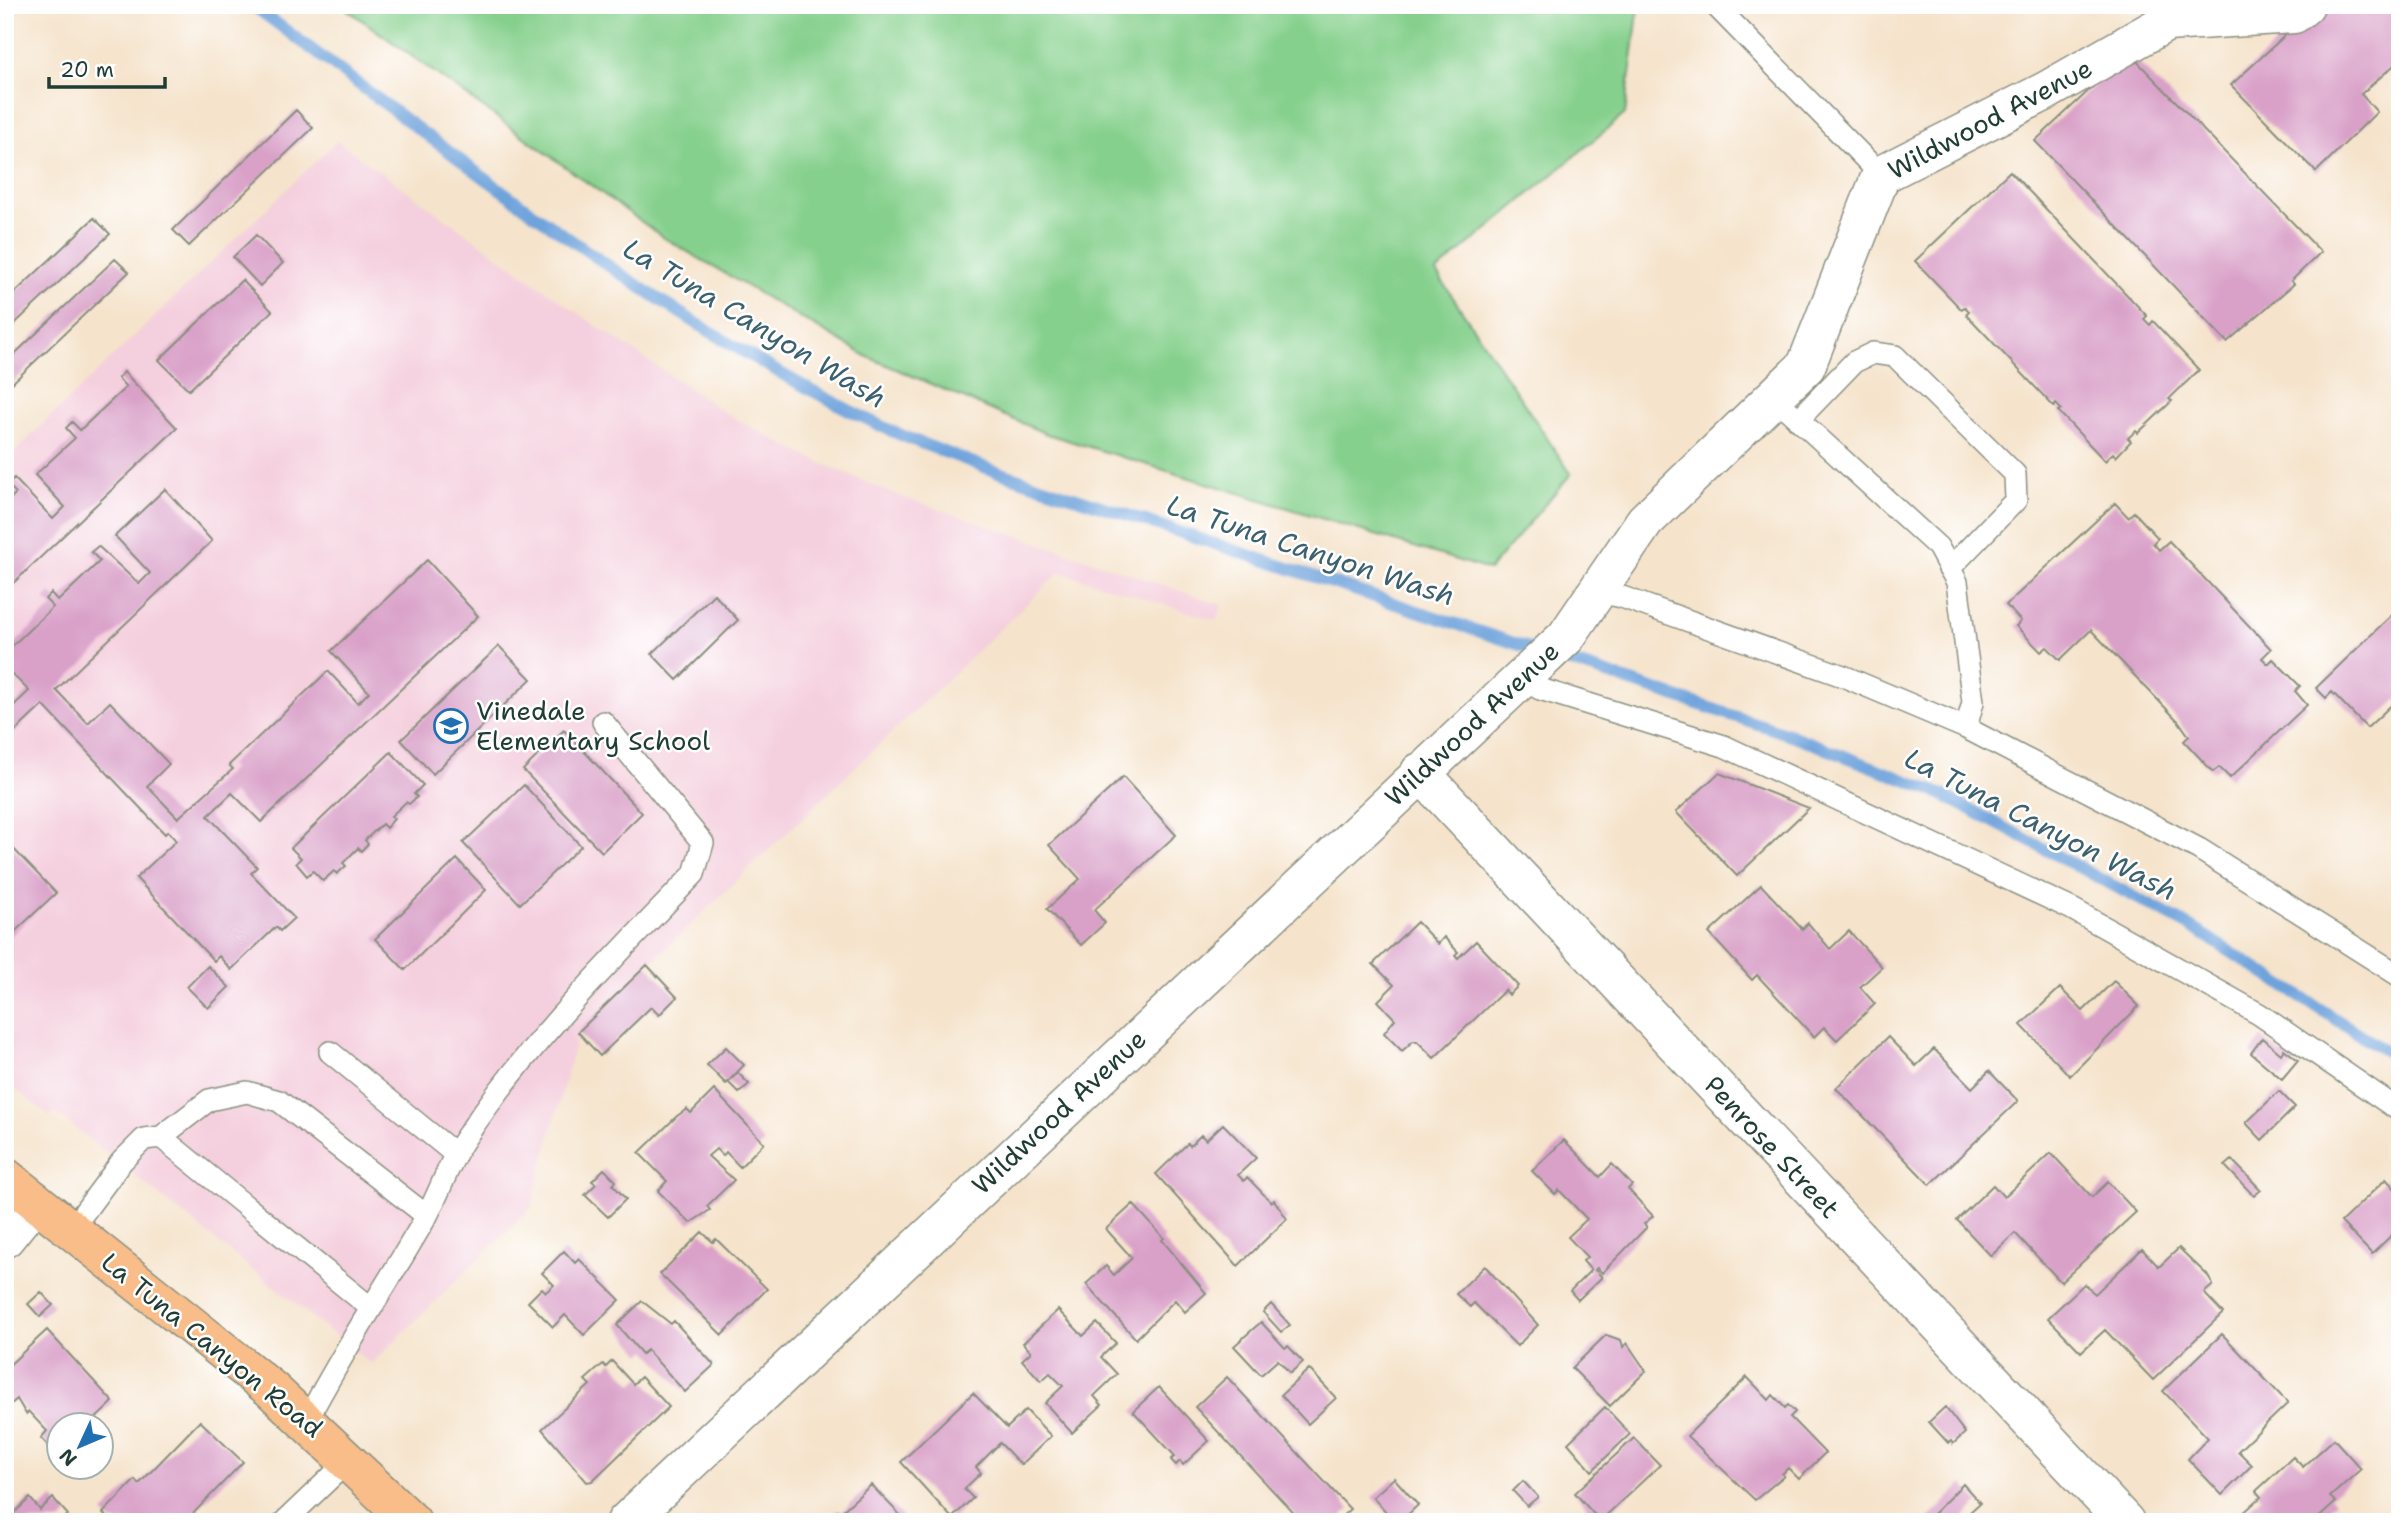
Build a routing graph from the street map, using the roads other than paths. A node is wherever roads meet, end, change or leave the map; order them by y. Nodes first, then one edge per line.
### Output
1 (1715, 5) edge
2 (2305, 5) edge
3 (1881, 175) junction
4 (1786, 409) junction
5 (1950, 569) junction
6 (1598, 592) junction
7 (1527, 674) junction
8 (603, 722) dead end
9 (1966, 728) junction
10 (1420, 772) junction
11 (2400, 976) edge
12 (330, 1052) dead end
13 (2400, 1111) edge
14 (161, 1136) junction
15 (455, 1154) junction
16 (5, 1177) edge
17 (35, 1201) junction
18 (427, 1216) junction
19 (71, 1230) junction
20 (5, 1238) edge
21 (372, 1307) junction
22 (307, 1420) junction
23 (349, 1460) junction
24 (284, 1522) edge
25 (412, 1522) edge
26 (626, 1522) edge
27 (2124, 1522) edge

1 - 3 lane
2 - 3 street, Wildwood Avenue
3 - 4 street, Wildwood Avenue
4 - 5 lane
4 - 5 lane
4 - 6 street, Wildwood Avenue
5 - 9 lane
6 - 7 street, Wildwood Avenue
6 - 9 lane
7 - 10 street, Wildwood Avenue
7 - 13 lane
8 - 15 lane
9 - 11 lane
10 - 26 street, Wildwood Avenue
10 - 27 street, Penrose Street
12 - 15 lane
14 - 18 lane
14 - 19 lane
14 - 21 lane
15 - 18 lane
16 - 17 main road, La Tuna Canyon Road
17 - 19 main road, La Tuna Canyon Road
17 - 20 street
18 - 21 lane
19 - 22 main road, La Tuna Canyon Road
21 - 22 lane
22 - 23 main road, La Tuna Canyon Road
23 - 24 lane
23 - 25 main road, La Tuna Canyon Road

